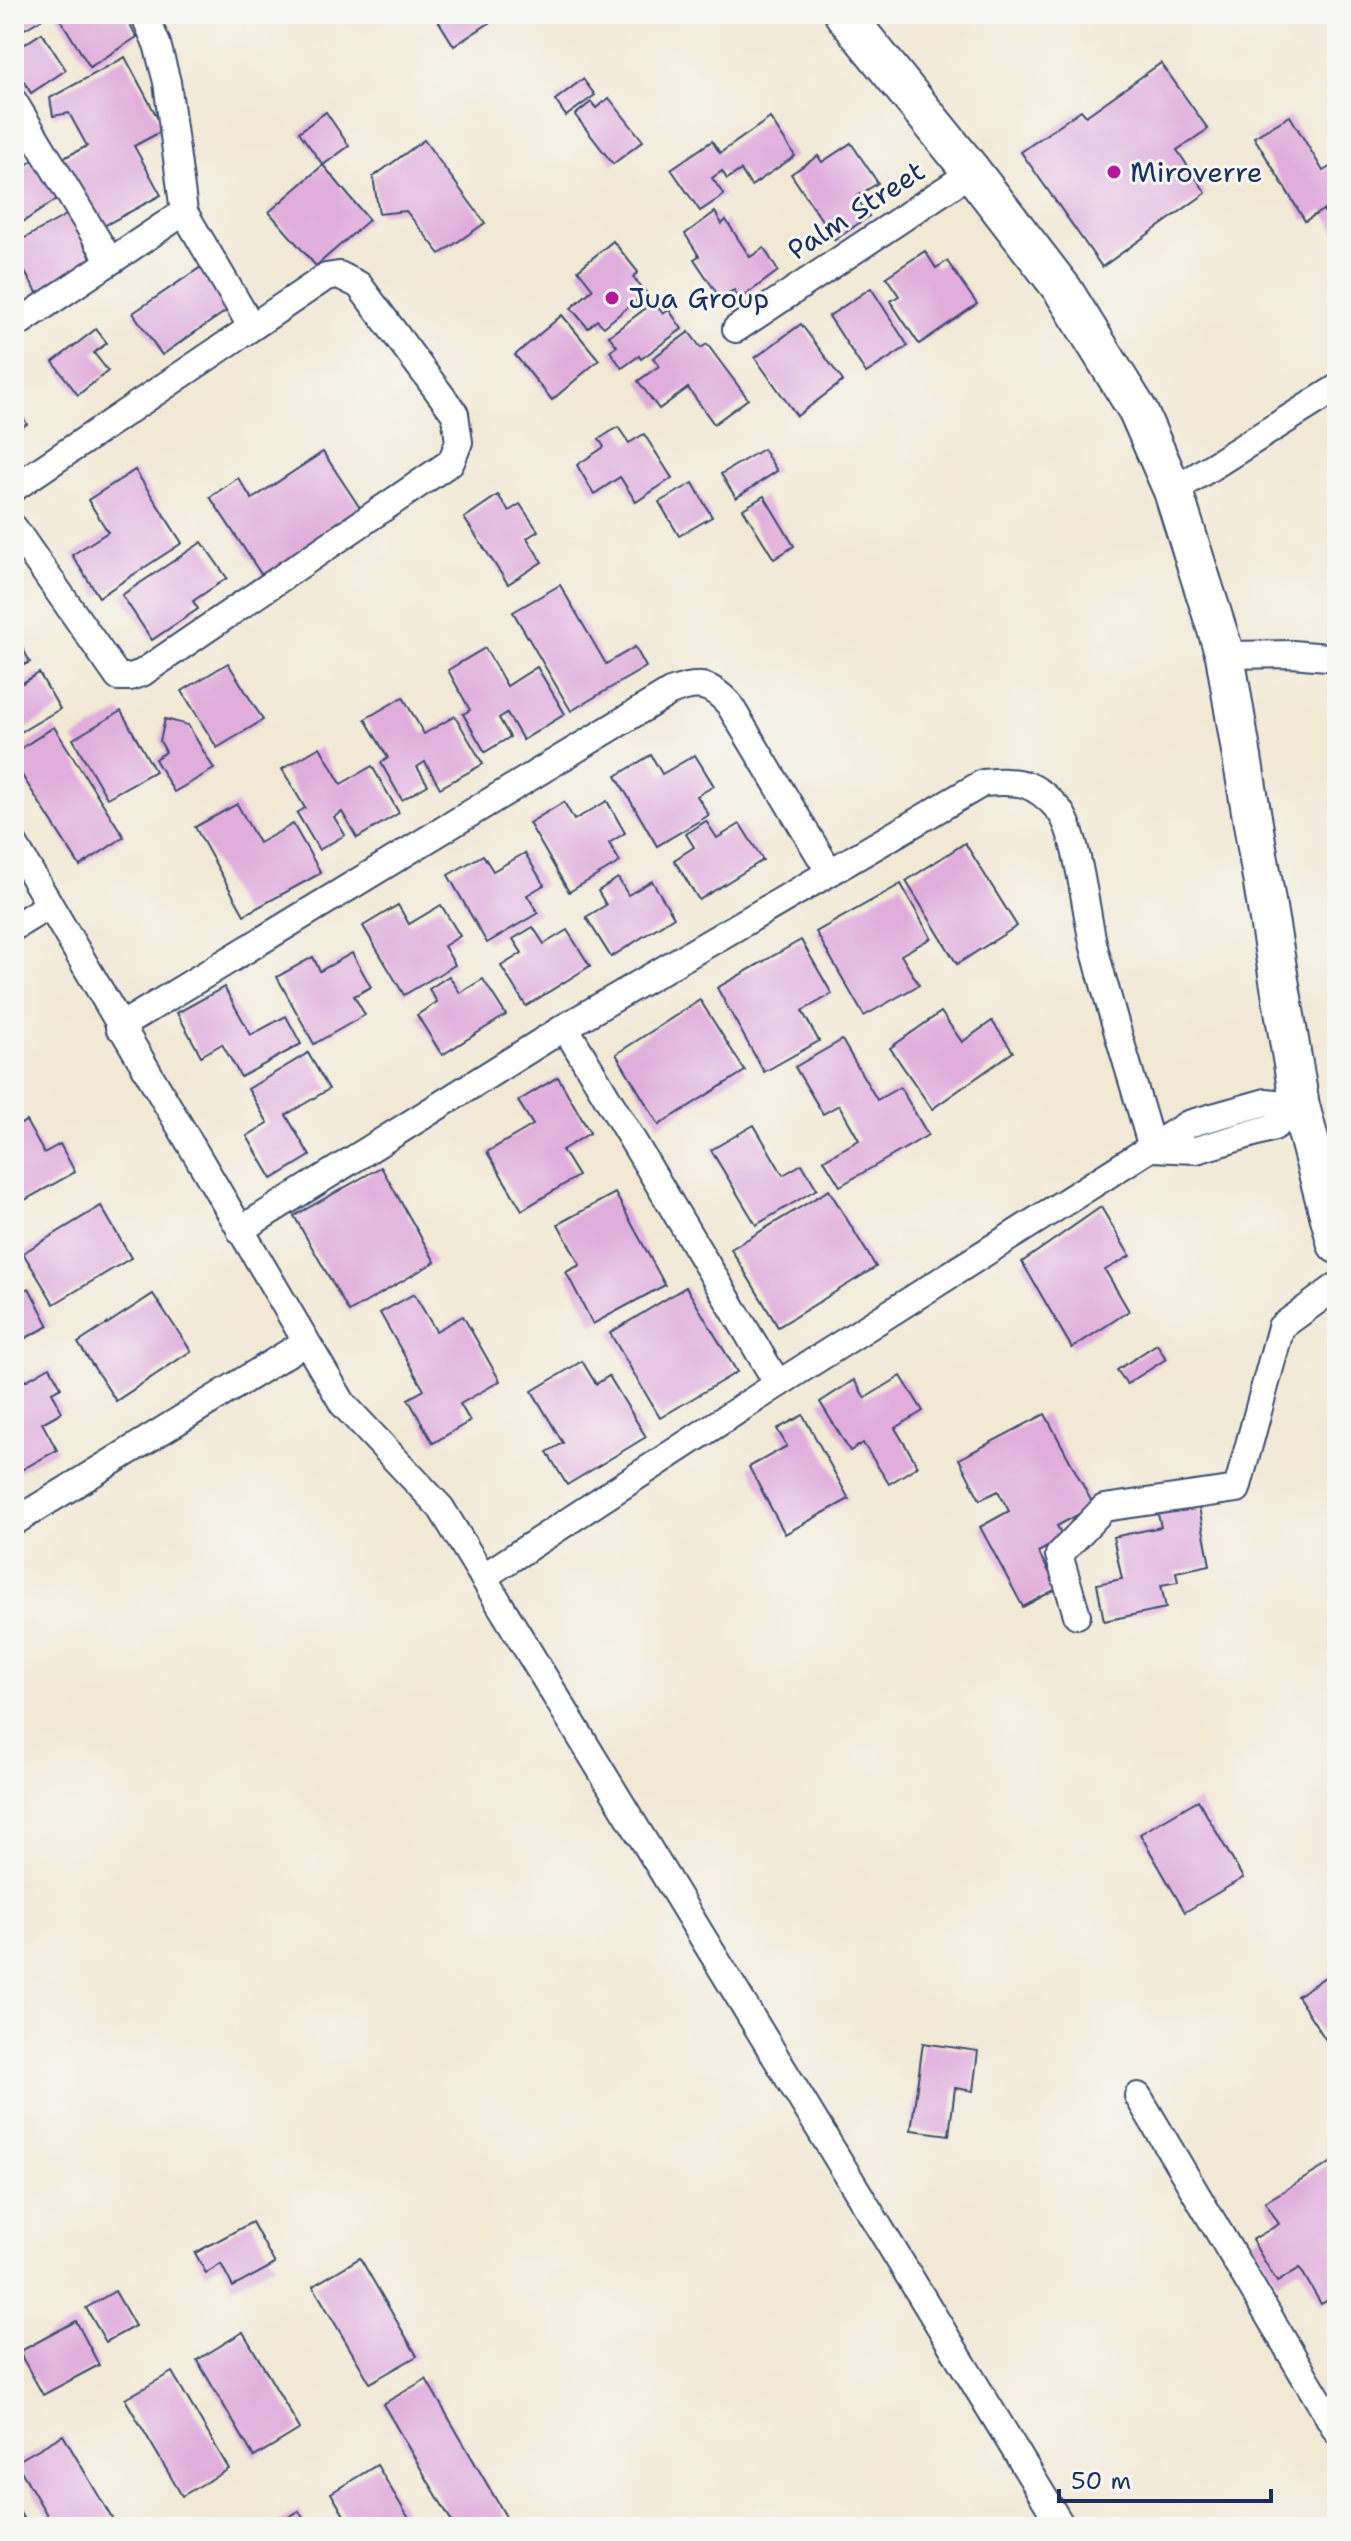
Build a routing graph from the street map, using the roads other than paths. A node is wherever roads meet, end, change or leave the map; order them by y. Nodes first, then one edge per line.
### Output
1 (144, 14) edge
2 (844, 14) edge
3 (14, 102) edge
4 (972, 172) junction
5 (184, 212) junction
6 (110, 261) junction
7 (14, 326) edge
8 (251, 326) junction
9 (736, 329) dead end
10 (1337, 388) edge
11 (14, 488) edge
12 (1173, 491) junction
13 (14, 528) edge
14 (1337, 654) edge
15 (1225, 655) junction
16 (14, 844) edge
17 (829, 871) junction
18 (48, 906) junction
19 (14, 927) edge
20 (119, 1027) junction
21 (565, 1027) junction
22 (1300, 1106) junction
23 (1152, 1148) junction
24 (1327, 1168) edge
25 (240, 1230) junction
26 (1337, 1244) edge
27 (1337, 1286) edge
28 (306, 1342) junction
29 (778, 1384) junction
30 (15, 1518) edge
31 (483, 1577) junction
32 (1077, 1615) dead end
33 (1138, 2096) dead end
34 (1337, 2431) edge
35 (1062, 2527) edge

1 - 5 street
2 - 4 main road
3 - 6 street
4 - 9 street, Palm Street
4 - 12 main road
5 - 6 street
5 - 8 street
6 - 7 street
8 - 11 street
8 - 13 street
10 - 12 street
12 - 15 main road
14 - 15 street
15 - 22 main road
16 - 18 street
17 - 20 street
17 - 21 street
17 - 23 street
18 - 19 street
18 - 20 street
20 - 25 street
21 - 25 street
21 - 29 street
22 - 23 street
22 - 24 main road
23 - 29 street
24 - 26 main road
25 - 28 street
27 - 32 street
28 - 30 street
28 - 31 street
29 - 31 street
31 - 35 street
33 - 34 street

